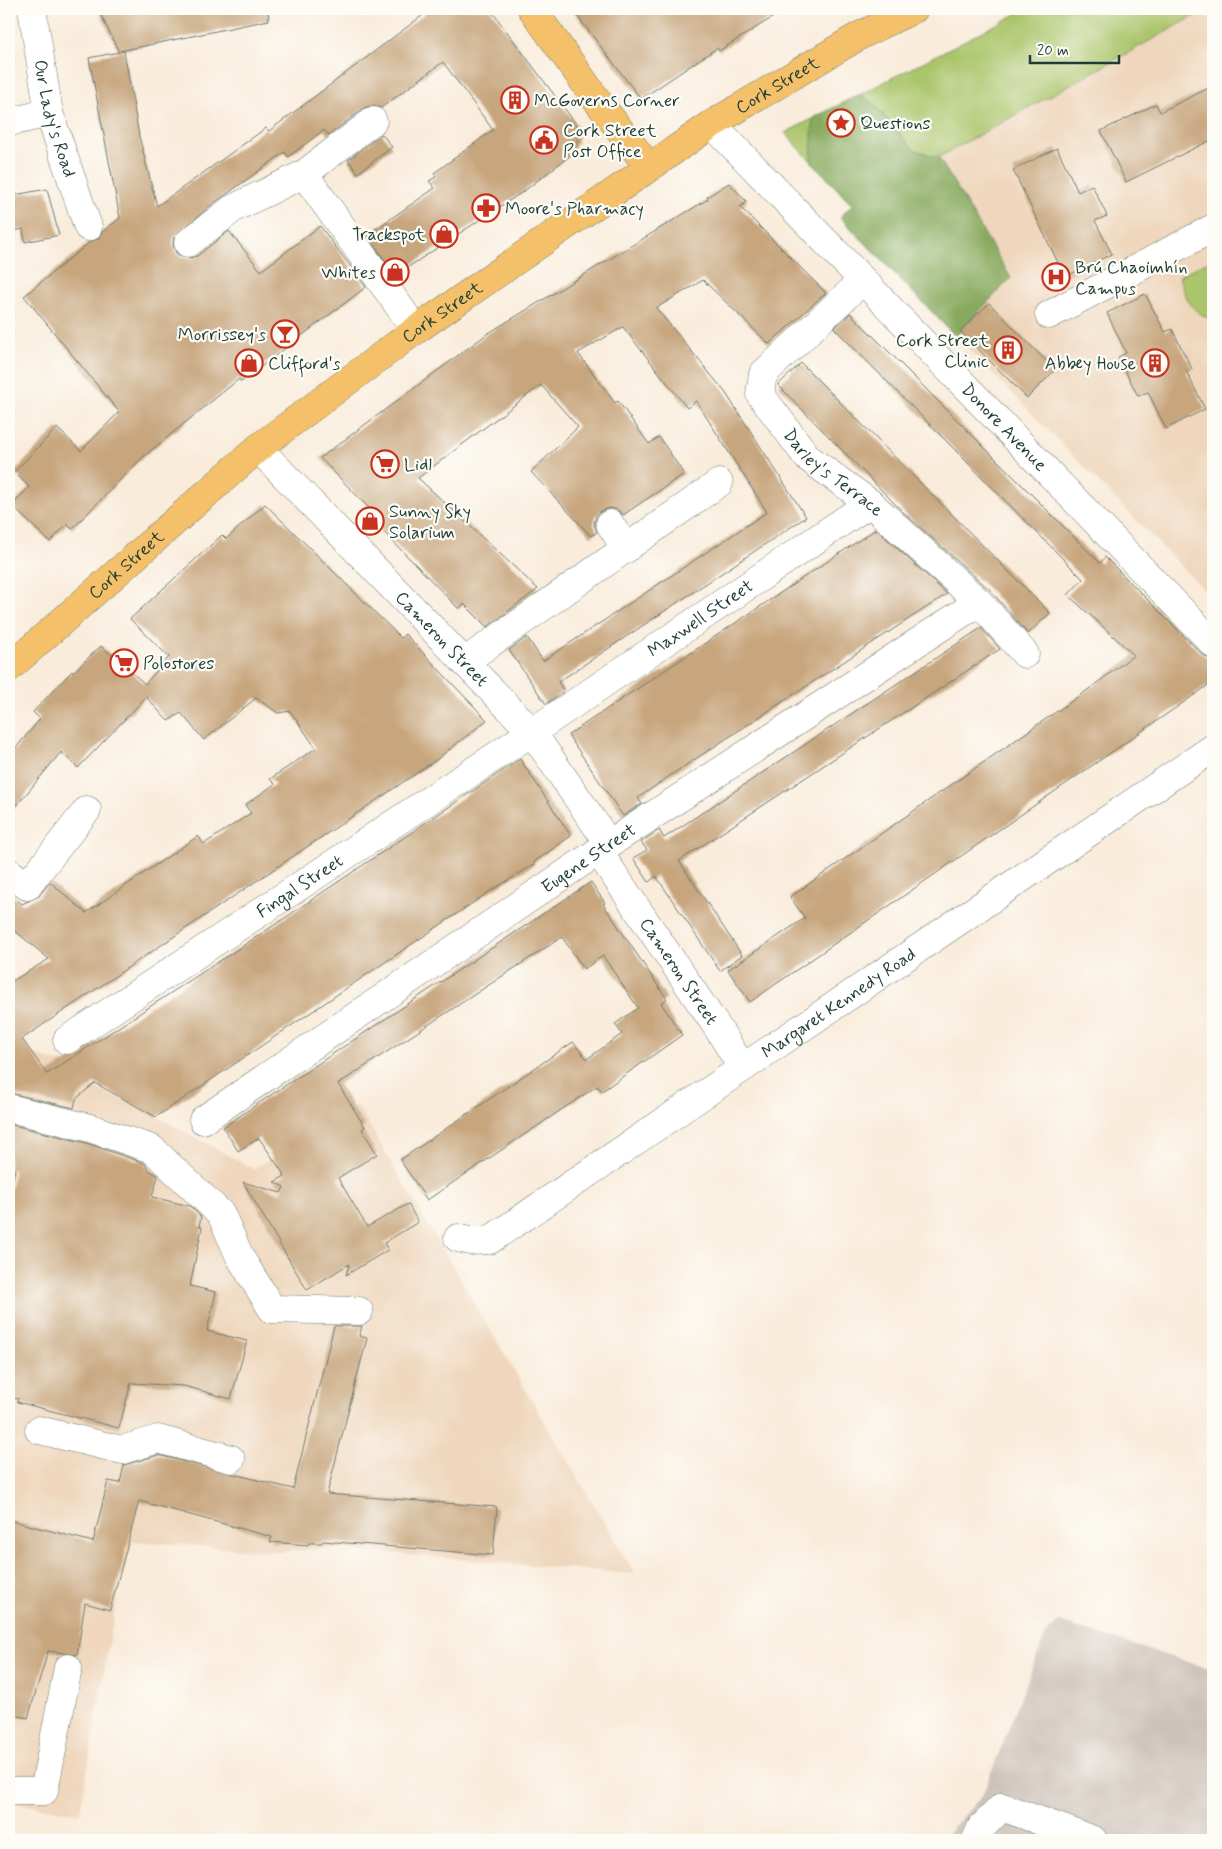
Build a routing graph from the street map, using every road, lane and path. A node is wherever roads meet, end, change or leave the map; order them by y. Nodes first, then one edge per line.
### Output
1 (32, 9) edge
2 (532, 9) edge
3 (914, 9) edge
4 (49, 113) junction
5 (373, 121) dead end
6 (9, 122) edge
7 (712, 124) junction
8 (648, 167) junction
9 (304, 174) junction
10 (88, 227) dead end
11 (1213, 228) edge
12 (188, 243) dead end
13 (863, 280) junction
14 (1049, 315) dead end
15 (416, 330) junction
16 (258, 448) junction
17 (719, 483) dead end
18 (870, 503) junction
19 (610, 524) dead end
20 (626, 549) junction
21 (979, 602) junction
22 (1213, 643) edge
23 (1025, 654) dead end
24 (464, 662) junction
25 (9, 668) edge
26 (532, 732) junction
27 (1213, 748) edge
28 (87, 810) dead end
29 (603, 847) junction
30 (9, 872) edge
31 (68, 1040) dead end
32 (742, 1067) junction
33 (9, 1108) edge
34 (203, 1120) dead end
35 (458, 1238) dead end
36 (359, 1311) dead end
37 (40, 1430) dead end
38 (231, 1459) dead end
39 (68, 1668) dead end
40 (9, 1791) edge
41 (976, 1840) edge
42 (1093, 1840) edge

1 - 4 street, Our Lady's Road
2 - 8 main road
3 - 7 main road, Cork Street
4 - 6 street
4 - 10 street, Our Lady's Road
5 - 9 street
7 - 8 main road, Cork Street
7 - 13 street, Donore Avenue
8 - 15 main road, Cork Street
9 - 12 street
9 - 15 street
11 - 14 street
13 - 18 street, Darley's Terrace
13 - 22 street, Donore Avenue
15 - 16 main road, Cork Street
16 - 24 street, Cameron Street
16 - 25 main road, Cork Street
17 - 20 street
18 - 21 street, Darley's Terrace
18 - 26 street, Maxwell Street
19 - 20 street
20 - 24 street
21 - 23 street, Darley's Terrace
21 - 29 street, Eugene Street
24 - 26 street, Cameron Street
26 - 29 street, Cameron Street
26 - 31 street, Fingal Street
27 - 32 street, Margaret Kennedy Road
28 - 30 street
29 - 32 street, Cameron Street
29 - 34 street, Eugene Street
32 - 35 street, Margaret Kennedy Road
33 - 36 street
37 - 38 street
39 - 40 street
41 - 42 street

